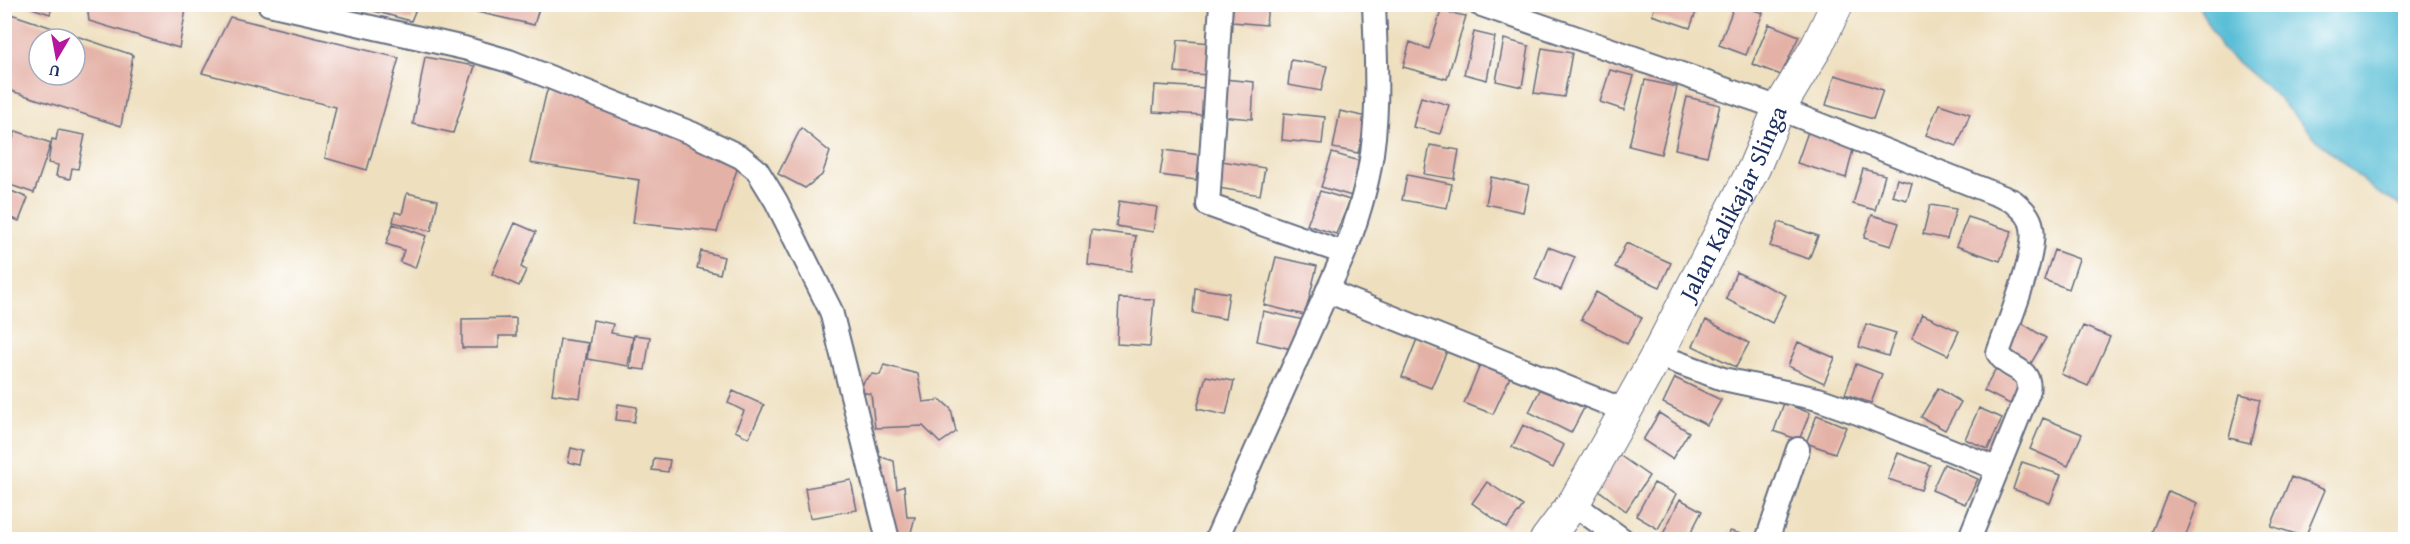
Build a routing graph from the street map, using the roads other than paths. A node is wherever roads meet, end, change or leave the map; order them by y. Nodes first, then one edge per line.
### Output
1 (269, 4) edge
2 (1221, 4) edge
3 (1374, 4) edge
4 (1479, 4) edge
5 (1837, 4) edge
6 (1779, 110) junction
7 (1344, 253) junction
8 (1327, 291) junction
9 (1658, 355) junction
10 (1626, 411) junction
11 (1798, 449) dead end
12 (1998, 469) junction
13 (1575, 501) junction
14 (888, 540) edge
15 (1216, 540) edge
16 (1546, 540) edge
17 (1623, 540) edge
18 (1767, 540) edge
19 (1969, 540) edge

1 - 14 street
2 - 7 street
3 - 7 street
4 - 6 street, Jalan Kalikajar Slinga
5 - 6 street
6 - 9 street, Jalan Kalikajar Slinga
6 - 12 street
7 - 8 street
8 - 10 street
8 - 15 street
9 - 10 street, Jalan Kalikajar Slinga
9 - 12 street
10 - 13 street, Jalan Kalikajar Slinga
11 - 18 street
12 - 19 street
13 - 16 street, Jalan Kalikajar Slinga
13 - 17 street

